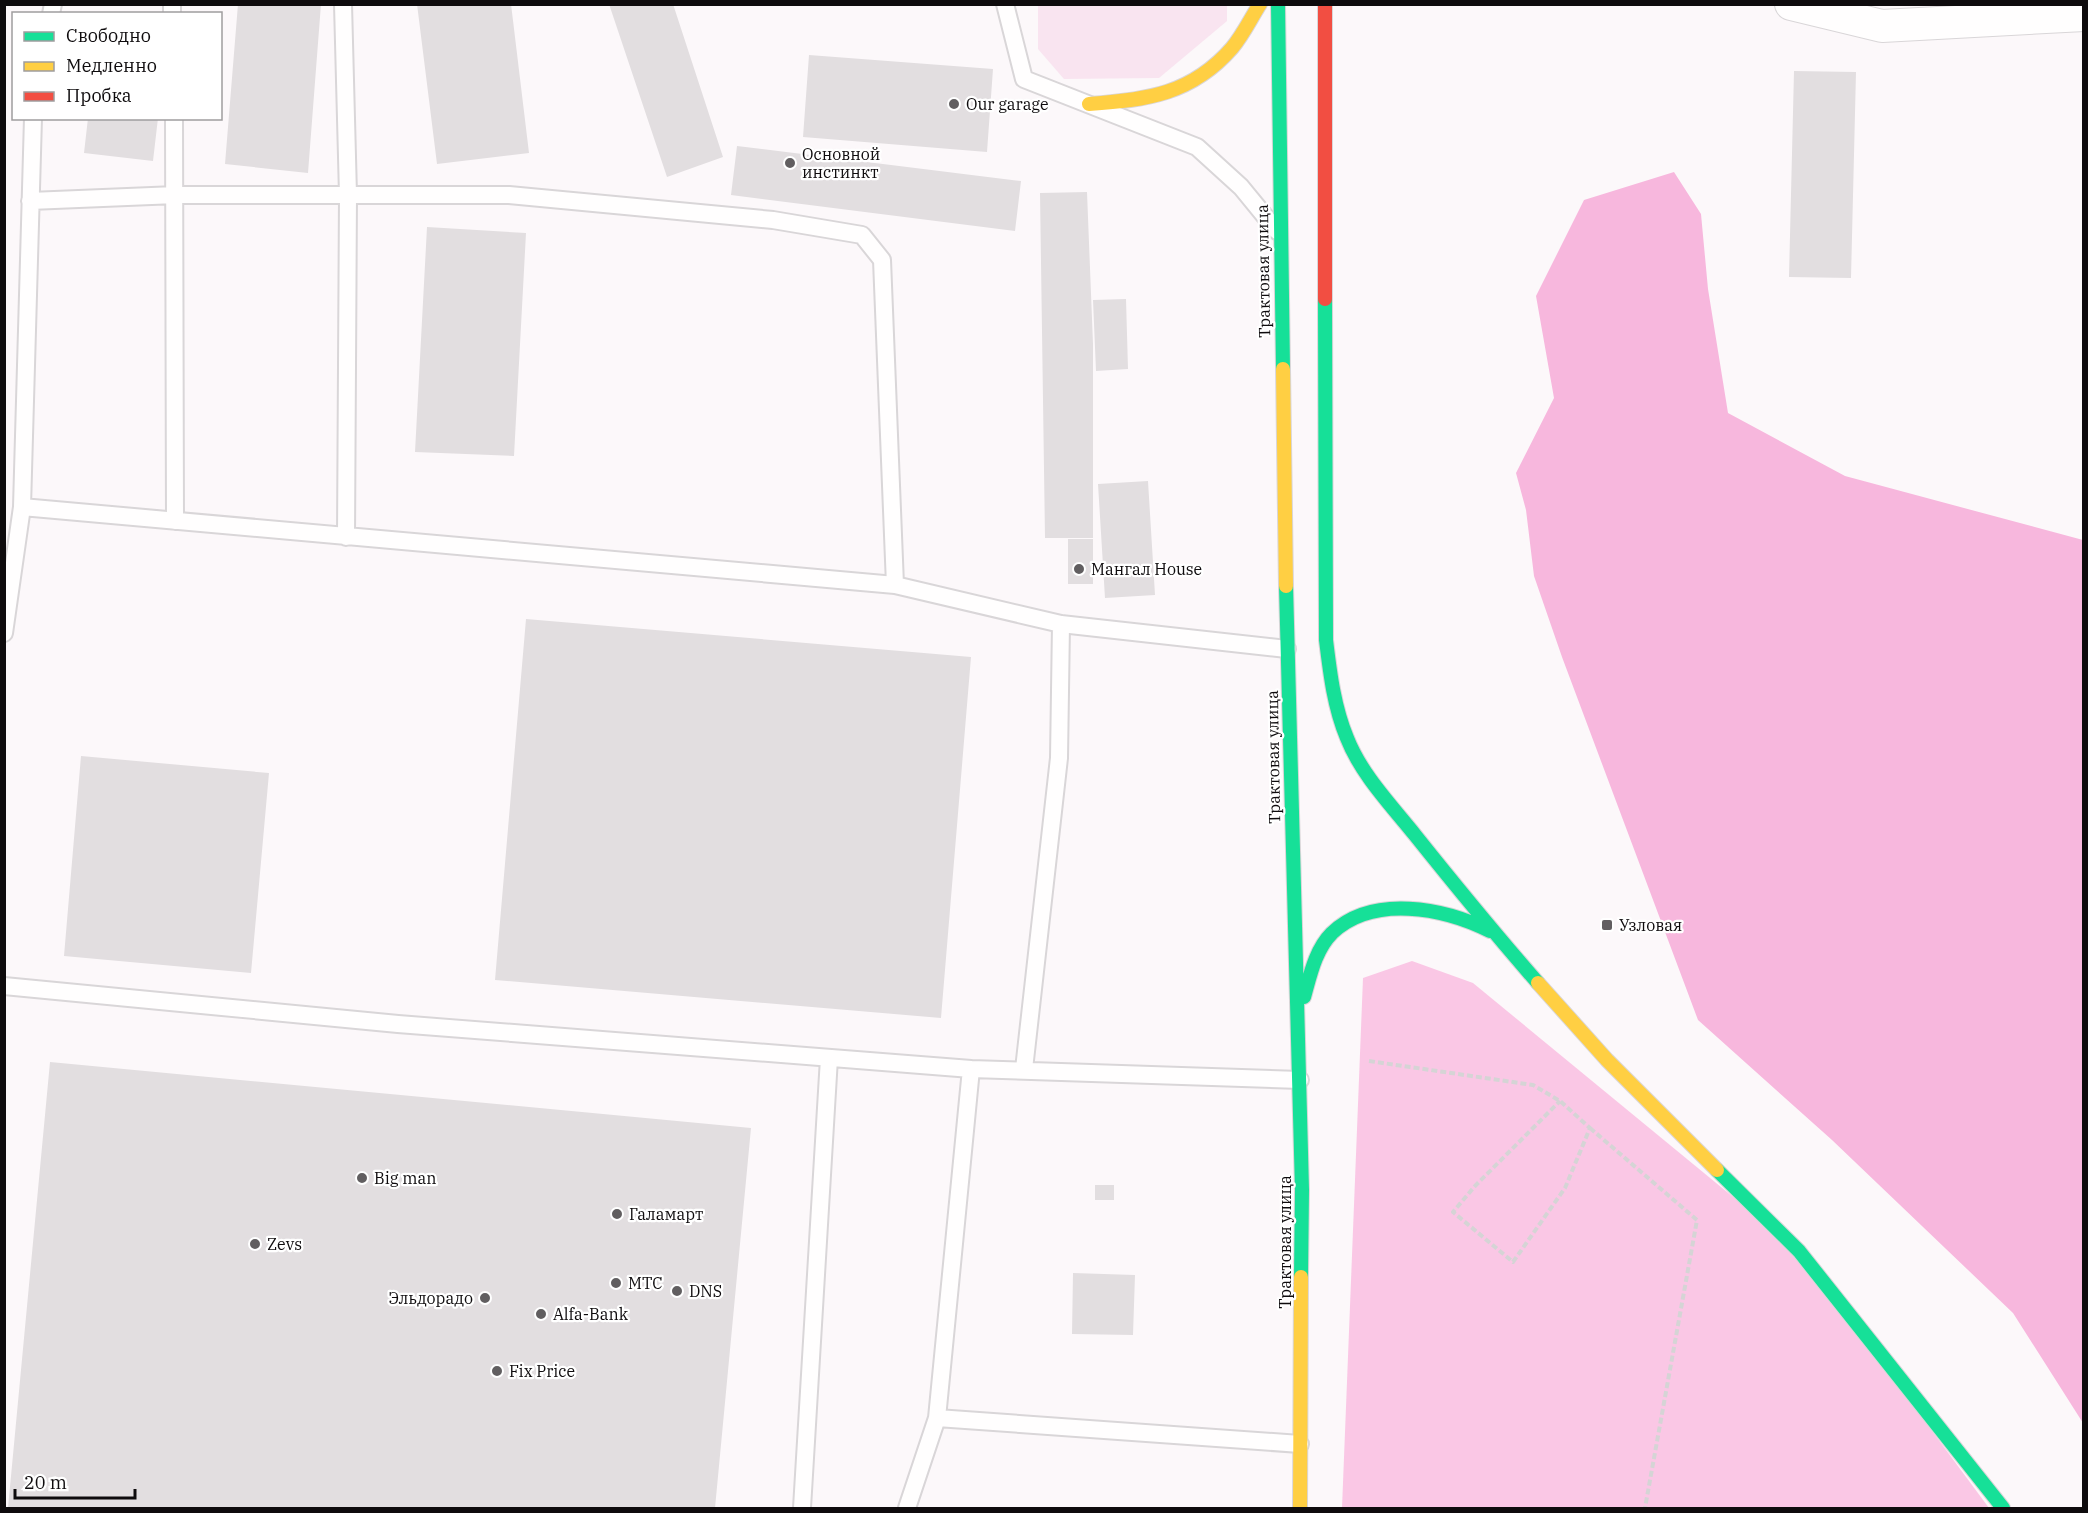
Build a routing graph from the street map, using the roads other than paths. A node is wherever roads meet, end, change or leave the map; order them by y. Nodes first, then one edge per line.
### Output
1 (343, 4) edge
2 (1005, 4) edge
3 (1260, 4) edge
4 (1278, 4) edge
5 (1325, 4) edge
6 (1791, 4) edge
7 (2084, 15) edge
8 (1089, 105) junction
9 (33, 120) edge
10 (174, 120) edge
11 (176, 195) junction
12 (348, 195) junction
13 (30, 201) junction
14 (1279, 233) junction
15 (22, 507) junction
16 (175, 521) junction
17 (346, 537) junction
18 (895, 585) junction
19 (1061, 624) junction
20 (4, 633) edge
21 (1287, 650) junction
22 (1495, 934) junction
23 (4, 986) edge
24 (1296, 1024) junction
25 (829, 1058) junction
26 (971, 1069) junction
27 (1024, 1070) junction
28 (1300, 1080) junction
29 (937, 1418) junction
30 (1300, 1444) junction
31 (802, 1509) edge
32 (907, 1509) edge
33 (1300, 1509) edge
34 (2003, 1509) edge

1 - 12 lane
2 - 8 lane
3 - 8 main road
4 - 14 main road, Трактовая улица
5 - 22 main road
6 - 7 street
8 - 14 lane
9 - 13 lane
10 - 11 lane
11 - 12 lane
11 - 13 lane
11 - 16 lane
12 - 17 lane
12 - 18 lane
13 - 15 lane
14 - 21 main road, Трактовая улица
15 - 16 lane
15 - 20 lane
16 - 17 lane
17 - 18 lane
18 - 19 lane
19 - 21 lane
19 - 27 lane
21 - 24 main road, Трактовая улица
22 - 24 main road
22 - 34 main road
23 - 25 lane
24 - 28 main road, Трактовая улица
25 - 26 lane
25 - 31 lane
26 - 27 lane
26 - 29 lane
27 - 28 lane
28 - 30 main road, Трактовая улица
29 - 30 lane
29 - 32 lane
30 - 33 main road, Трактовая улица

